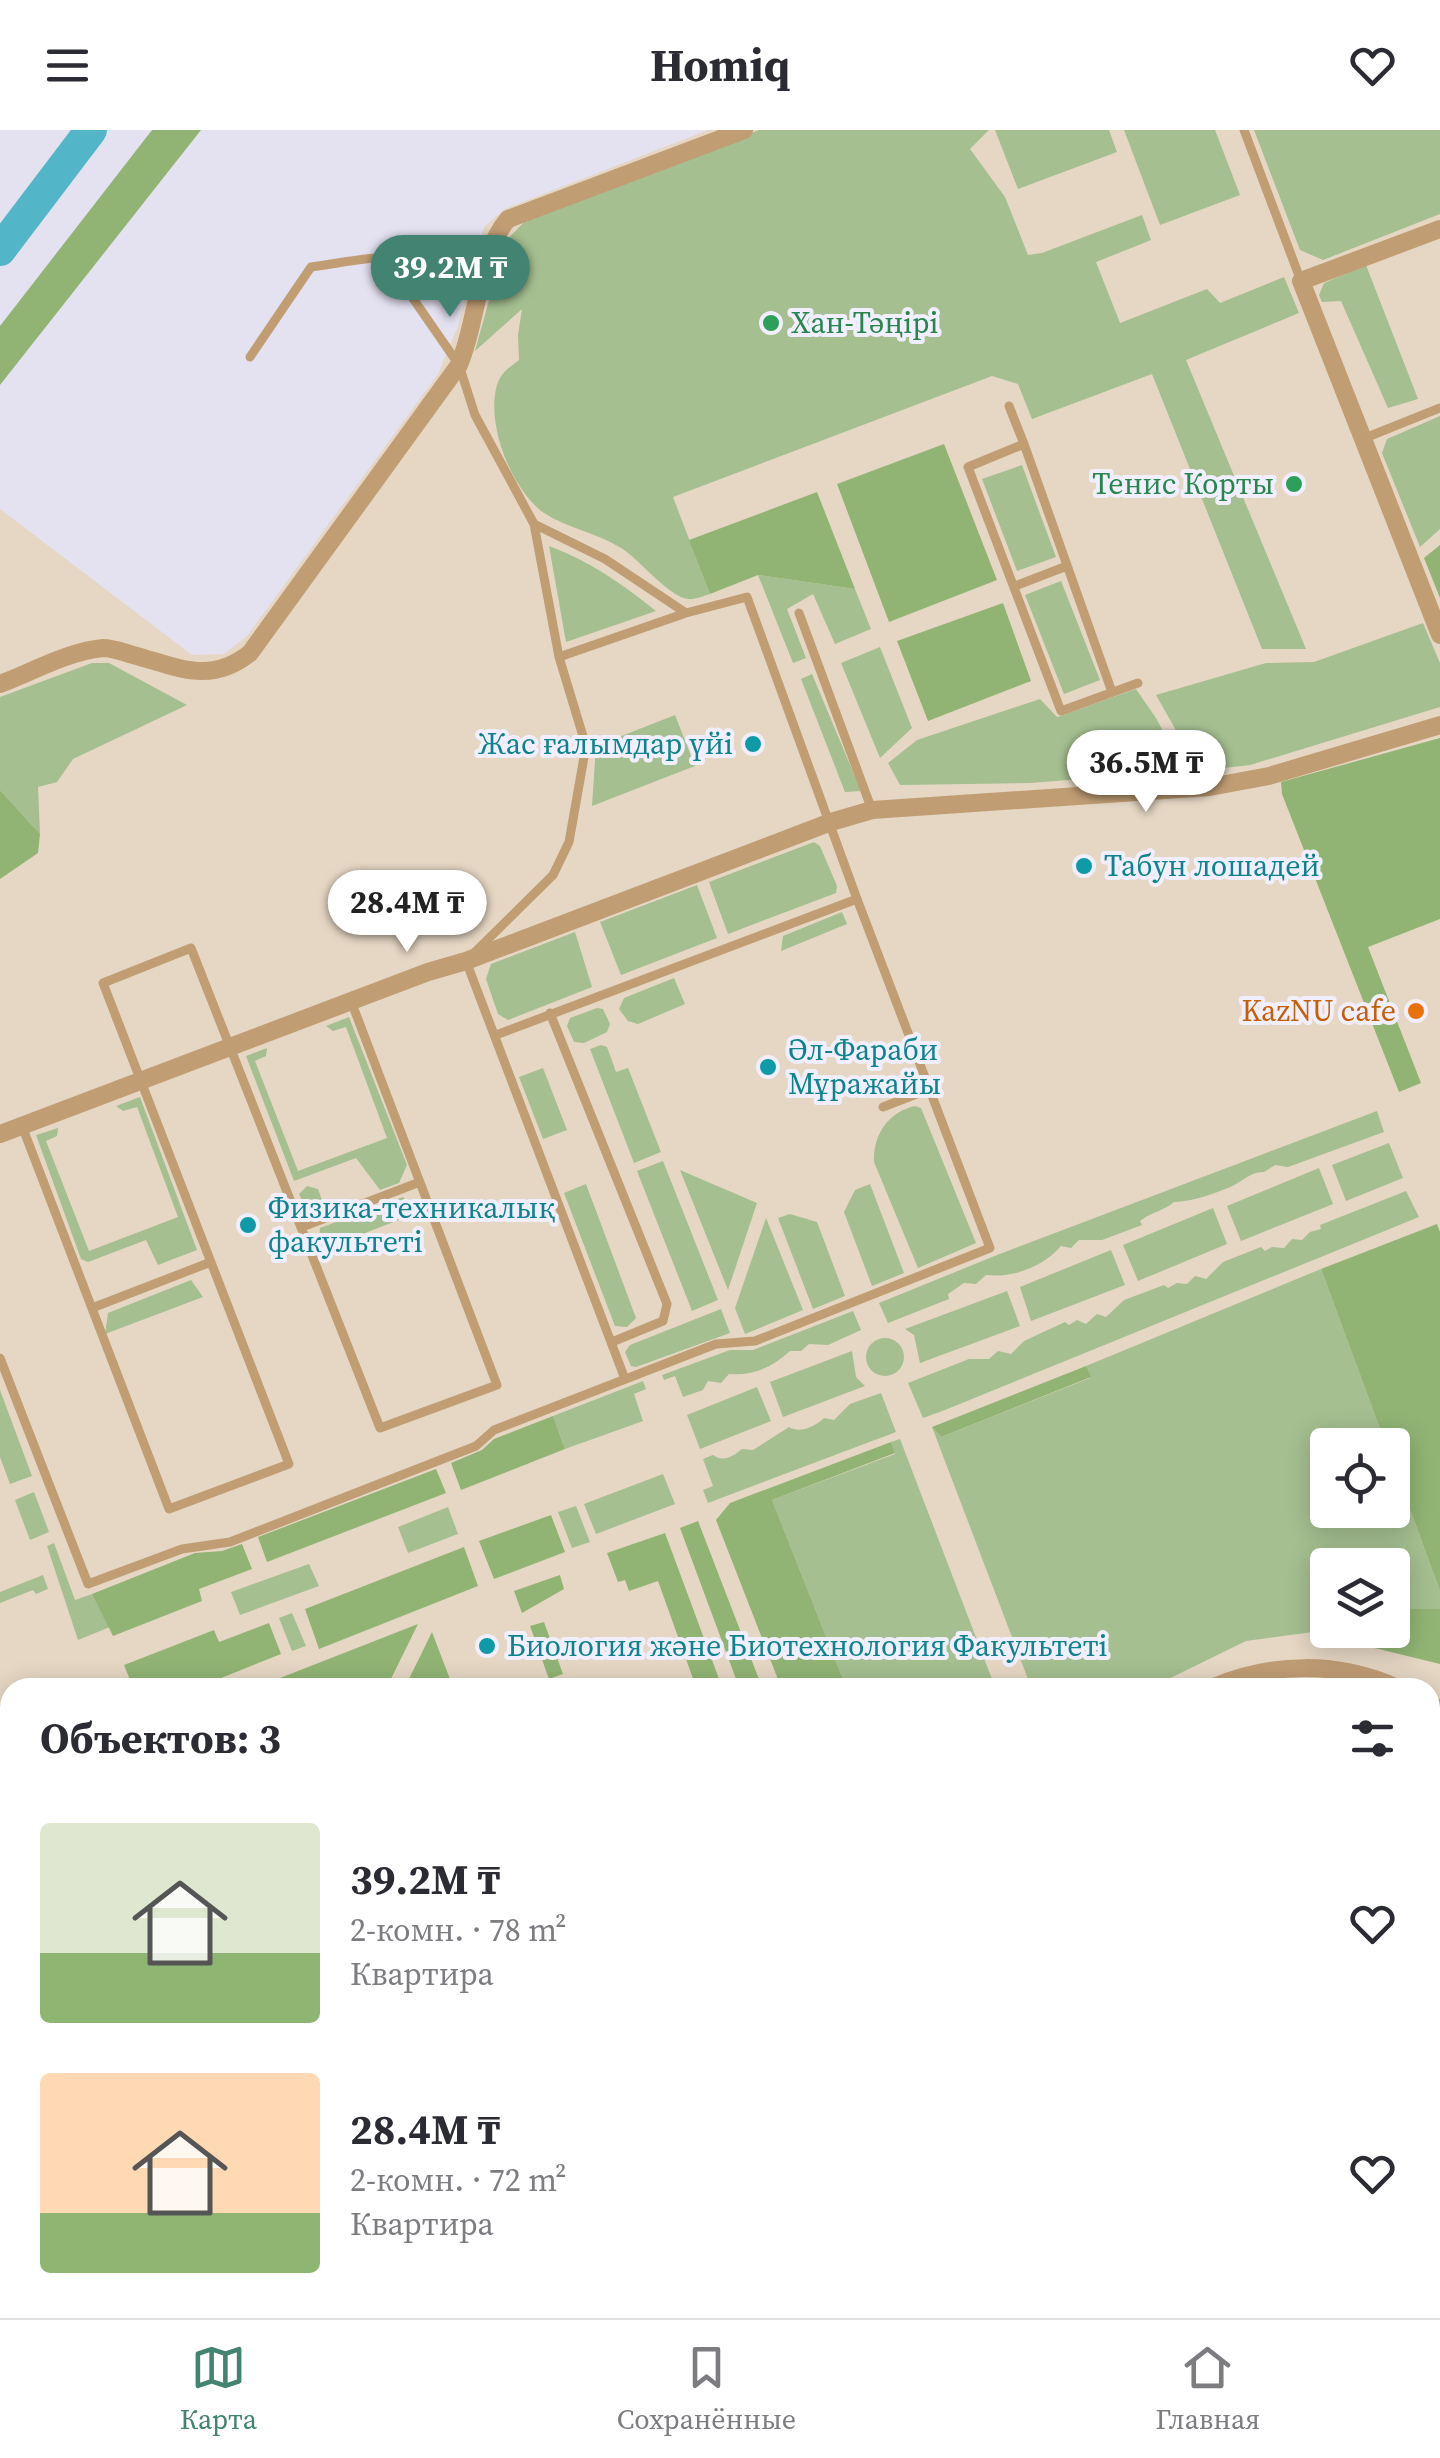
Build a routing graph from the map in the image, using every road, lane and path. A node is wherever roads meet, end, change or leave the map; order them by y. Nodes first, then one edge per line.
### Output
1 (744, 130) edge
2 (1244, 130) edge
3 (1440, 229) edge
4 (1301, 282) junction
5 (250, 356) dead end
6 (460, 365) junction
7 (1009, 406) dead end
8 (1440, 408) edge
9 (1365, 438) junction
10 (1024, 444) junction
11 (534, 524) junction
12 (1067, 566) junction
13 (1015, 586) junction
14 (686, 613) junction
15 (799, 613) dead end
16 (1439, 631) edge
17 (558, 657) junction
18 (1138, 683) dead end
19 (0, 684) edge
20 (1112, 692) junction
21 (1440, 725) edge
22 (872, 810) junction
23 (831, 822) junction
24 (857, 899) junction
25 (466, 961) junction
26 (351, 1001) junction
27 (550, 1013) junction
28 (496, 1034) junction
29 (232, 1046) junction
30 (141, 1081) junction
31 (928, 1090) junction
32 (883, 1107) dead end
33 (22, 1126) junction
34 (0, 1134) edge
35 (420, 1182) junction
36 (302, 1226) junction
37 (211, 1262) junction
38 (92, 1308) junction
39 (612, 1342) junction
40 (0, 1358) edge
41 (626, 1379) junction
42 (1234, 1678) edge
43 (1376, 1678) edge

1 - 6 street
2 - 4 lane
3 - 4 street
4 - 9 street
5 - 6 lane
6 - 11 lane
6 - 19 street
7 - 10 lane
8 - 9 lane
9 - 16 street
10 - 12 lane
10 - 13 lane
11 - 14 lane
11 - 17 lane
12 - 13 lane
12 - 20 lane
13 - 20 lane
14 - 17 lane
14 - 23 lane
15 - 22 lane
17 - 25 lane
18 - 20 lane
21 - 22 street
22 - 23 street
23 - 24 lane
23 - 25 street
24 - 27 lane
24 - 31 lane
25 - 26 street
25 - 28 lane
26 - 29 street
26 - 35 lane
27 - 28 lane
27 - 39 lane
28 - 39 lane
29 - 30 street
29 - 30 lane
29 - 36 lane
30 - 33 street
30 - 37 lane
31 - 32 lane
31 - 41 lane
33 - 34 street
33 - 38 lane
35 - 36 lane
35 - 36 lane
37 - 38 lane
37 - 38 lane
39 - 41 lane
40 - 41 lane
42 - 43 street

